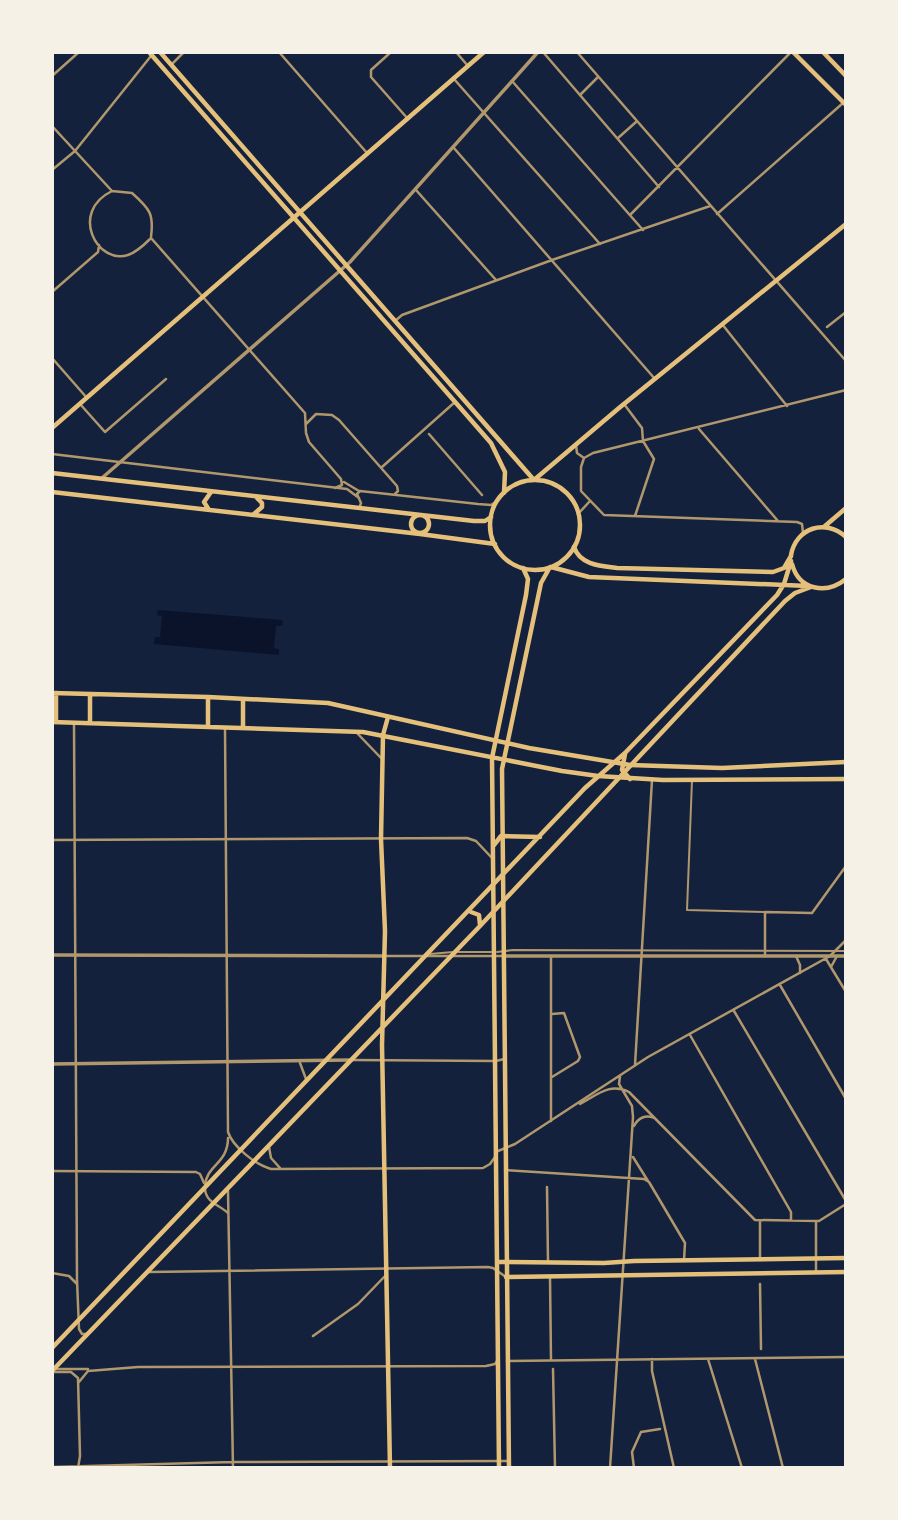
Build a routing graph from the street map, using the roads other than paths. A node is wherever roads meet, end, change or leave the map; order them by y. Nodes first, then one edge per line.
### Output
1 (79, 52) edge
2 (160, 52) edge
3 (184, 52) edge
4 (279, 52) edge
5 (391, 52) edge
6 (456, 52) edge
7 (484, 52) edge
8 (538, 52) edge
9 (543, 52) edge
10 (577, 52) edge
11 (792, 52) edge
12 (823, 52) edge
13 (150, 54) edge
14 (171, 65) junction
15 (468, 66) junction
16 (52, 76) edge
17 (845, 76) edge
18 (598, 78) junction
19 (454, 79) junction
20 (512, 81) junction
21 (580, 95) junction
22 (845, 103) edge
23 (484, 113) junction
24 (408, 118) junction
25 (637, 121) junction
26 (52, 126) edge
27 (618, 138) junction
28 (453, 147) junction
29 (75, 151) junction
30 (368, 154) junction
31 (678, 168) junction
32 (52, 170) edge
33 (659, 187) junction
34 (416, 190) junction
35 (111, 191) junction
36 (710, 206) junction
37 (300, 213) junction
38 (716, 214) junction
39 (631, 215) junction
40 (294, 219) junction
41 (844, 228) edge
42 (643, 230) junction
43 (151, 238) junction
44 (600, 244) junction
45 (99, 245) junction
46 (552, 260) junction
47 (346, 265) junction
48 (339, 270) junction
49 (776, 280) junction
50 (496, 281) junction
51 (52, 292) edge
52 (203, 297) junction
53 (845, 312) edge
54 (395, 321) junction
55 (722, 324) junction
56 (827, 327) dead end
57 (249, 349) junction
58 (52, 358) edge
59 (845, 361) edge
60 (166, 379) dead end
61 (655, 379) junction
62 (845, 390) edge
63 (87, 398) junction
64 (455, 402) junction
65 (80, 404) junction
66 (624, 404) junction
67 (787, 406) junction
68 (306, 424) junction
69 (52, 428) edge
70 (699, 429) junction
71 (429, 434) dead end
72 (643, 441) junction
73 (576, 445) junction
74 (52, 454) edge
75 (584, 458) junction
76 (118, 463) junction
77 (381, 467) junction
78 (52, 473) edge
79 (102, 479) junction
80 (341, 479) junction
81 (534, 480) junction
82 (335, 488) junction
83 (362, 491) junction
84 (52, 492) edge
85 (212, 492) junction
86 (504, 493) junction
87 (394, 495) junction
88 (482, 495) dead end
89 (256, 497) junction
90 (359, 498) junction
91 (497, 501) junction
92 (590, 501) junction
93 (358, 508) junction
94 (845, 508) edge
95 (210, 510) junction
96 (578, 514) junction
97 (252, 515) junction
98 (421, 516) junction
99 (635, 516) junction
100 (491, 517) junction
101 (778, 521) junction
102 (824, 526) junction
103 (803, 533) junction
104 (420, 534) junction
105 (845, 537) edge
106 (495, 544) junction
107 (574, 547) junction
108 (791, 558) junction
109 (551, 567) junction
110 (523, 568) junction
111 (845, 579) edge
112 (784, 584) junction
113 (810, 586) junction
114 (54, 693) edge
115 (90, 695) junction
116 (208, 697) junction
117 (243, 699) junction
118 (388, 717) junction
119 (54, 722) edge
120 (74, 723) junction
121 (90, 723) junction
122 (208, 727) junction
123 (243, 727) junction
124 (225, 728) junction
125 (356, 732) junction
126 (383, 735) junction
127 (496, 740) junction
128 (509, 743) junction
129 (626, 752) junction
130 (492, 758) junction
131 (382, 759) junction
132 (504, 760) junction
133 (845, 762) edge
134 (613, 763) junction
135 (621, 764) junction
136 (631, 765) junction
137 (624, 773) junction
138 (598, 776) junction
139 (619, 778) junction
140 (631, 779) junction
141 (845, 779) edge
142 (652, 780) junction
143 (692, 780) junction
144 (501, 836) junction
145 (541, 837) junction
146 (226, 839) junction
147 (381, 839) junction
148 (52, 840) edge
149 (74, 840) junction
150 (494, 845) junction
151 (494, 860) junction
152 (845, 866) edge
153 (503, 877) junction
154 (494, 887) junction
155 (503, 899) junction
156 (494, 909) junction
157 (765, 912) junction
158 (469, 913) junction
159 (480, 926) junction
160 (845, 940) edge
161 (503, 953) junction
162 (641, 953) junction
163 (765, 953) junction
164 (429, 954) junction
165 (450, 954) junction
166 (837, 954) junction
167 (845, 954) edge
168 (52, 955) edge
169 (74, 955) junction
170 (492, 955) junction
171 (227, 956) junction
172 (384, 956) junction
173 (551, 956) junction
174 (796, 956) junction
175 (828, 958) junction
176 (831, 967) junction
177 (800, 974) junction
178 (780, 985) junction
179 (845, 992) edge
180 (384, 1002) junction
181 (734, 1010) junction
182 (551, 1014) junction
183 (383, 1024) junction
184 (690, 1035) junction
185 (504, 1059) junction
186 (349, 1060) junction
187 (383, 1060) junction
188 (327, 1061) junction
189 (496, 1061) junction
190 (228, 1063) junction
191 (300, 1063) junction
192 (52, 1064) edge
193 (76, 1064) junction
194 (635, 1065) junction
195 (622, 1074) junction
196 (552, 1077) junction
197 (307, 1082) junction
198 (620, 1087) junction
199 (845, 1099) edge
200 (569, 1110) junction
201 (657, 1120) junction
202 (551, 1121) junction
203 (633, 1130) junction
204 (228, 1132) junction
205 (270, 1144) junction
206 (505, 1146) junction
207 (242, 1150) junction
208 (496, 1153) junction
209 (631, 1154) junction
210 (254, 1160) junction
211 (385, 1167) junction
212 (283, 1169) junction
213 (78, 1170) junction
214 (505, 1170) junction
215 (52, 1171) edge
216 (630, 1178) junction
217 (649, 1182) junction
218 (230, 1184) junction
219 (205, 1187) junction
220 (547, 1187) dead end
221 (213, 1203) junction
222 (845, 1203) edge
223 (229, 1216) junction
224 (791, 1220) junction
225 (762, 1221) junction
226 (816, 1221) junction
227 (817, 1258) junction
228 (845, 1258) edge
229 (760, 1259) junction
230 (684, 1260) junction
231 (506, 1261) junction
232 (498, 1262) junction
233 (548, 1262) junction
234 (624, 1262) junction
235 (231, 1270) junction
236 (146, 1272) junction
237 (386, 1272) junction
238 (497, 1272) junction
239 (816, 1272) junction
240 (845, 1272) edge
241 (52, 1273) edge
242 (623, 1275) junction
243 (506, 1277) junction
244 (550, 1277) junction
245 (760, 1284) dead end
246 (79, 1288) junction
247 (78, 1322) junction
248 (90, 1332) junction
249 (313, 1336) dead end
250 (52, 1348) edge
251 (761, 1349) dead end
252 (845, 1357) edge
253 (499, 1358) junction
254 (755, 1358) junction
255 (652, 1359) junction
256 (708, 1359) junction
257 (551, 1360) junction
258 (617, 1360) junction
259 (507, 1361) junction
260 (388, 1365) junction
261 (232, 1366) junction
262 (553, 1369) dead end
263 (94, 1370) junction
264 (53, 1371) edge
265 (79, 1382) junction
266 (660, 1429) dead end
267 (233, 1462) junction
268 (509, 1464) edge
269 (390, 1465) edge
270 (499, 1465) edge
271 (52, 1467) edge
272 (78, 1467) edge
273 (233, 1468) edge
274 (555, 1468) edge
275 (610, 1468) edge
276 (634, 1468) edge
277 (674, 1468) edge
278 (743, 1468) edge
279 (783, 1468) edge

1 - 16 street
2 - 14 main road
3 - 14 street
4 - 30 street
5 - 24 street
6 - 15 street
7 - 15 main road
8 - 20 street
9 - 21 street
10 - 18 street
11 - 22 main road
11 - 31 street
12 - 17 main road
13 - 29 street
13 - 40 main road
14 - 37 main road
15 - 19 main road
18 - 21 street
18 - 25 street
19 - 23 street
19 - 24 main road
20 - 23 street
20 - 39 street
21 - 27 street
22 - 38 street
23 - 28 street
23 - 44 street
24 - 30 main road
25 - 27 street
25 - 31 street
26 - 29 street
27 - 33 street
28 - 34 street
28 - 46 street
29 - 32 street
29 - 35 street
30 - 37 main road
31 - 33 street
31 - 36 street
33 - 39 street
34 - 47 street
34 - 50 street
35 - 43 street
35 - 45 street
36 - 38 street
36 - 42 street
37 - 40 main road
37 - 47 main road
38 - 49 street
39 - 42 street
40 - 48 main road
40 - 52 main road
41 - 49 main road
42 - 44 street
43 - 45 street
43 - 52 street
44 - 46 street
45 - 51 street
46 - 50 street
46 - 61 street
47 - 48 street
47 - 54 main road
48 - 57 street
48 - 64 main road
49 - 55 main road
49 - 59 street
50 - 54 street
52 - 57 street
52 - 63 main road
53 - 56 street
54 - 81 main road
55 - 61 main road
55 - 67 street
57 - 68 street
57 - 76 street
58 - 63 street
60 - 65 street
61 - 66 main road
62 - 67 street
63 - 65 main road
64 - 77 street
64 - 86 main road
65 - 69 main road
66 - 72 street
66 - 73 main road
67 - 70 street
68 - 77 street
68 - 80 street
70 - 72 street
70 - 101 street
71 - 88 street
72 - 75 street
72 - 99 street
73 - 75 street
73 - 81 main road
74 - 76 street
75 - 92 street
76 - 79 street
76 - 82 street
77 - 87 street
78 - 79 main road
79 - 85 main road
80 - 82 street
80 - 83 street
81 - 86 main road
81 - 96 main road
82 - 90 street
83 - 87 street
83 - 90 street
84 - 95 main road
85 - 89 main road
85 - 95 main road
86 - 91 main road
87 - 91 street
89 - 93 main road
89 - 97 main road
90 - 93 street
91 - 100 main road
92 - 96 street
92 - 99 street
93 - 98 main road
94 - 102 main road
95 - 97 main road
96 - 107 main road
97 - 104 main road
98 - 100 main road
98 - 104 main road
98 - 104 main road
99 - 101 street
100 - 106 main road
101 - 103 street
102 - 103 main road
102 - 105 main road
103 - 108 main road
104 - 106 main road
106 - 110 main road
107 - 108 main road
107 - 109 main road
108 - 112 main road
108 - 113 main road
109 - 110 main road
109 - 112 main road
109 - 128 main road
110 - 127 main road
111 - 113 main road
112 - 113 main road
112 - 129 main road
113 - 136 main road
114 - 115 main road
114 - 119 main road
115 - 116 main road
115 - 121 main road
116 - 117 main road
116 - 122 main road
117 - 118 main road
117 - 123 main road
118 - 126 main road
118 - 127 main road
119 - 120 main road
120 - 121 main road
120 - 149 street
121 - 122 main road
122 - 124 main road
123 - 124 main road
123 - 125 main road
124 - 146 street
125 - 126 main road
125 - 131 street
126 - 130 main road
126 - 131 main road
127 - 128 main road
127 - 130 main road
128 - 132 main road
128 - 134 main road
129 - 134 main road
129 - 135 main road
130 - 132 main road
130 - 150 main road
131 - 147 main road
132 - 138 main road
132 - 144 main road
133 - 136 main road
134 - 135 main road
134 - 138 main road
135 - 136 main road
135 - 137 main road
136 - 137 main road
137 - 139 main road
137 - 140 main road
138 - 139 main road
138 - 145 main road
139 - 140 main road
139 - 155 main road
140 - 142 main road
141 - 143 main road
142 - 143 main road
142 - 162 street
143 - 157 lane
144 - 145 main road
144 - 150 main road
144 - 153 main road
145 - 153 main road
146 - 147 street
146 - 149 street
146 - 171 street
147 - 151 street
147 - 172 main road
148 - 149 street
149 - 169 street
150 - 151 main road
151 - 154 main road
152 - 157 street
153 - 154 main road
153 - 155 main road
154 - 156 main road
154 - 158 main road
155 - 156 main road
155 - 161 main road
156 - 159 main road
156 - 170 main road
157 - 163 street
158 - 159 main road
158 - 164 main road
159 - 165 main road
160 - 166 street
161 - 162 lane
161 - 170 street
161 - 173 street
161 - 185 main road
162 - 163 street
162 - 173 street
162 - 194 street
163 - 166 lane
163 - 174 street
164 - 165 street
164 - 172 street
164 - 180 main road
165 - 170 street
165 - 170 lane
165 - 183 main road
166 - 167 street
166 - 175 street
166 - 176 street
168 - 169 street
169 - 171 street
169 - 193 street
170 - 189 main road
171 - 172 street
171 - 190 street
172 - 180 main road
173 - 182 street
174 - 175 street
174 - 177 street
175 - 176 street
175 - 177 street
176 - 179 street
177 - 178 street
178 - 181 street
178 - 199 street
180 - 183 main road
180 - 188 main road
181 - 184 street
181 - 222 street
182 - 196 street
182 - 196 street
183 - 186 main road
183 - 187 main road
184 - 194 street
184 - 224 street
185 - 189 street
185 - 206 main road
186 - 187 street
186 - 188 street
186 - 205 main road
187 - 189 street
187 - 211 main road
188 - 191 street
188 - 197 main road
189 - 208 main road
190 - 191 street
190 - 193 street
190 - 204 street
191 - 197 street
192 - 193 street
193 - 213 street
194 - 195 street
195 - 198 street
195 - 200 street
196 - 202 street
197 - 207 main road
198 - 200 street
198 - 201 street
198 - 203 street
200 - 202 street
201 - 203 street
201 - 225 street
202 - 206 street
203 - 209 street
204 - 207 street
204 - 219 street
205 - 210 main road
205 - 212 street
206 - 208 street
206 - 214 main road
207 - 210 street
207 - 219 main road
208 - 211 street
208 - 232 main road
209 - 216 street
209 - 217 street
210 - 212 street
210 - 218 main road
211 - 212 street
211 - 237 main road
213 - 215 street
213 - 219 street
213 - 246 street
214 - 216 street
214 - 231 main road
216 - 217 street
216 - 234 street
217 - 230 street
218 - 221 main road
218 - 223 street
219 - 221 street
219 - 247 main road
220 - 233 street
221 - 223 street
221 - 236 main road
222 - 226 street
223 - 235 street
224 - 225 street
224 - 226 street
225 - 229 street
226 - 227 street
227 - 228 main road
227 - 229 main road
227 - 239 street
229 - 230 main road
230 - 234 main road
231 - 232 main road
231 - 233 main road
231 - 243 main road
232 - 238 main road
233 - 234 main road
234 - 242 street
235 - 236 street
235 - 237 street
235 - 261 street
236 - 248 main road
237 - 238 street
237 - 249 street
237 - 260 main road
238 - 243 street
238 - 253 main road
239 - 240 main road
239 - 242 main road
241 - 246 street
242 - 244 main road
242 - 258 street
243 - 244 main road
243 - 259 main road
244 - 257 street
245 - 251 street
246 - 247 street
247 - 248 street
247 - 250 main road
248 - 264 main road
252 - 254 street
253 - 260 street
253 - 270 main road
254 - 256 street
254 - 279 street
255 - 256 street
255 - 258 street
255 - 277 street
256 - 278 street
257 - 258 street
257 - 259 street
258 - 275 street
259 - 268 main road
260 - 261 street
260 - 269 main road
261 - 263 street
261 - 267 street
262 - 274 street
263 - 264 street
263 - 265 street
264 - 265 street
265 - 272 street
266 - 276 street
267 - 269 street
267 - 272 street
267 - 273 street
268 - 270 street
269 - 270 street
271 - 272 street

